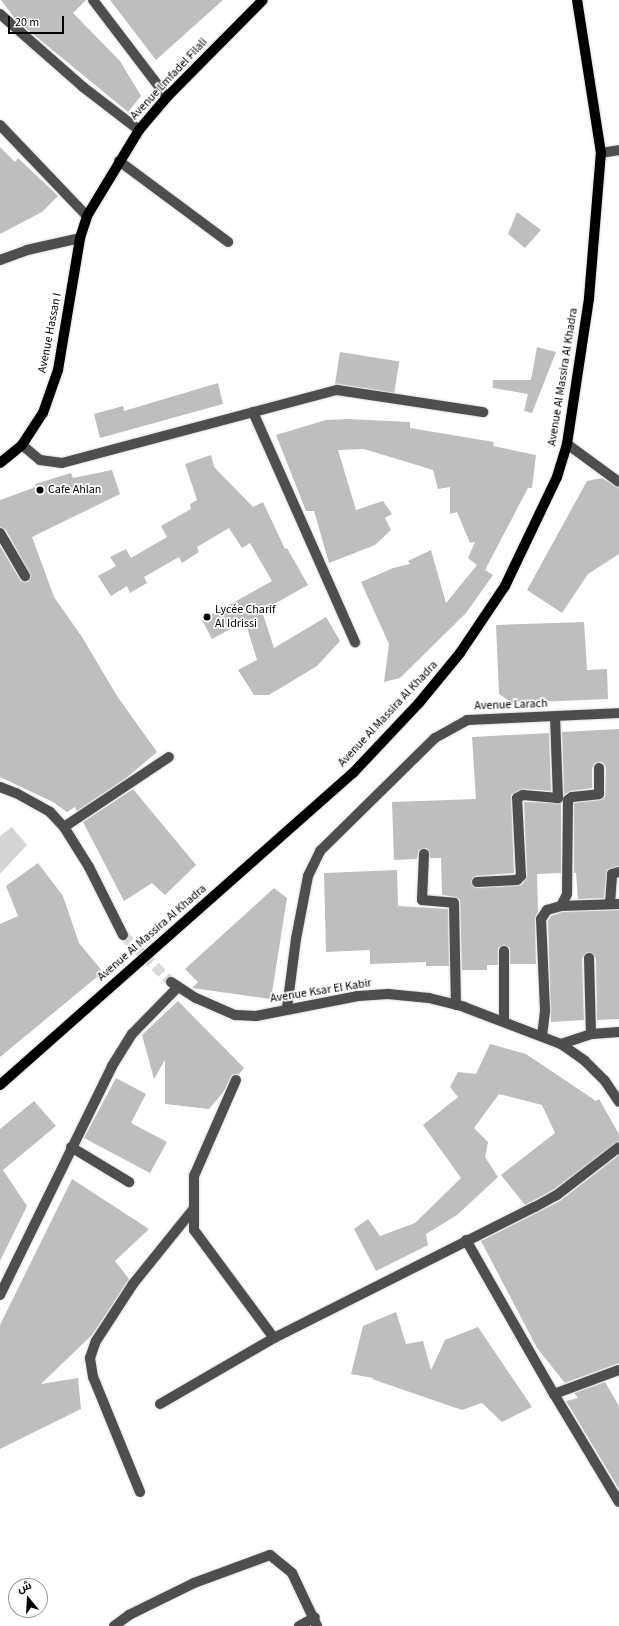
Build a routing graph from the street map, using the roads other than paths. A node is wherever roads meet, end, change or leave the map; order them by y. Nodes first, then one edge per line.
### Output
1 (93, 0) edge
2 (263, 0) edge
3 (577, 0) edge
4 (0, 14) edge
5 (167, 97) junction
6 (0, 125) edge
7 (139, 130) junction
8 (619, 150) edge
9 (601, 153) junction
10 (119, 162) junction
11 (87, 216) junction
12 (80, 238) junction
13 (228, 242) dead end
14 (0, 260) edge
15 (253, 412) junction
16 (483, 412) dead end
17 (567, 444) junction
18 (22, 445) junction
19 (0, 463) edge
20 (619, 482) edge
21 (0, 533) edge
22 (25, 576) dead end
23 (355, 642) dead end
24 (619, 713) edge
25 (555, 717) junction
26 (169, 757) dead end
27 (599, 768) dead end
28 (0, 787) edge
29 (558, 798) junction
30 (569, 798) junction
31 (64, 827) junction
32 (424, 854) dead end
33 (619, 872) edge
34 (477, 882) dead end
35 (615, 904) edge
36 (561, 906) junction
37 (123, 935) tunnel mouth
38 (504, 951) dead end
39 (589, 958) dead end
40 (456, 1005) junction
41 (287, 1008) junction
42 (504, 1020) junction
43 (619, 1032) edge
44 (591, 1034) junction
45 (542, 1036) junction
46 (562, 1044) junction
47 (236, 1080) dead end
48 (0, 1085) edge
49 (619, 1102) edge
50 (71, 1147) junction
51 (619, 1147) edge
52 (129, 1182) dead end
53 (192, 1211) junction
54 (466, 1240) junction
55 (0, 1295) edge
56 (274, 1338) junction
57 (619, 1370) edge
58 (554, 1394) junction
59 (160, 1404) dead end
60 (140, 1492) dead end
61 (619, 1502) edge
62 (316, 1621) edge
63 (114, 1626) edge
64 (299, 1626) edge

1 - 5 street
2 - 5 main road, Avenue Lmfadel Filali
3 - 9 main road, Avenue Al Massira Al Khadra
4 - 7 street
5 - 7 main road, Avenue Lmfadel Filali
6 - 11 street
7 - 10 main road, Avenue Lmfadel Filali
8 - 9 street
9 - 17 main road, Avenue Al Massira Al Khadra
10 - 11 main road, Avenue Lmfadel Filali
10 - 13 street
11 - 12 main road, Avenue Lmfadel Filali
12 - 14 street
12 - 18 main road, Avenue Hassan I
15 - 16 street
15 - 18 street
15 - 23 street
17 - 20 street
17 - 48 main road, Avenue Al Massira Al Khadra
18 - 19 main road, Avenue Hassan I
21 - 22 street
24 - 25 street, Avenue Larach
25 - 29 street
25 - 41 street, Avenue Larach
26 - 31 street
27 - 30 street
28 - 31 street
29 - 30 street
29 - 34 street
30 - 36 street
31 - 37 street
32 - 40 street
33 - 35 street
35 - 36 street
36 - 45 street
38 - 42 street
39 - 44 street
40 - 41 street, Avenue Ksar El Kabir
40 - 42 street, Avenue Ksar El Kabir
41 - 50 street, Avenue Ksar El Kabir
42 - 45 street, Avenue Ksar El Kabir
43 - 44 street
44 - 46 street
45 - 46 street, Avenue Ksar El Kabir
46 - 49 street, Avenue Ksar El Kabir
47 - 53 street
50 - 52 street
50 - 55 street
51 - 54 street
53 - 56 street
53 - 60 street
54 - 56 street
54 - 58 street
56 - 59 street
57 - 58 street
58 - 61 street
62 - 63 street
62 - 64 street

